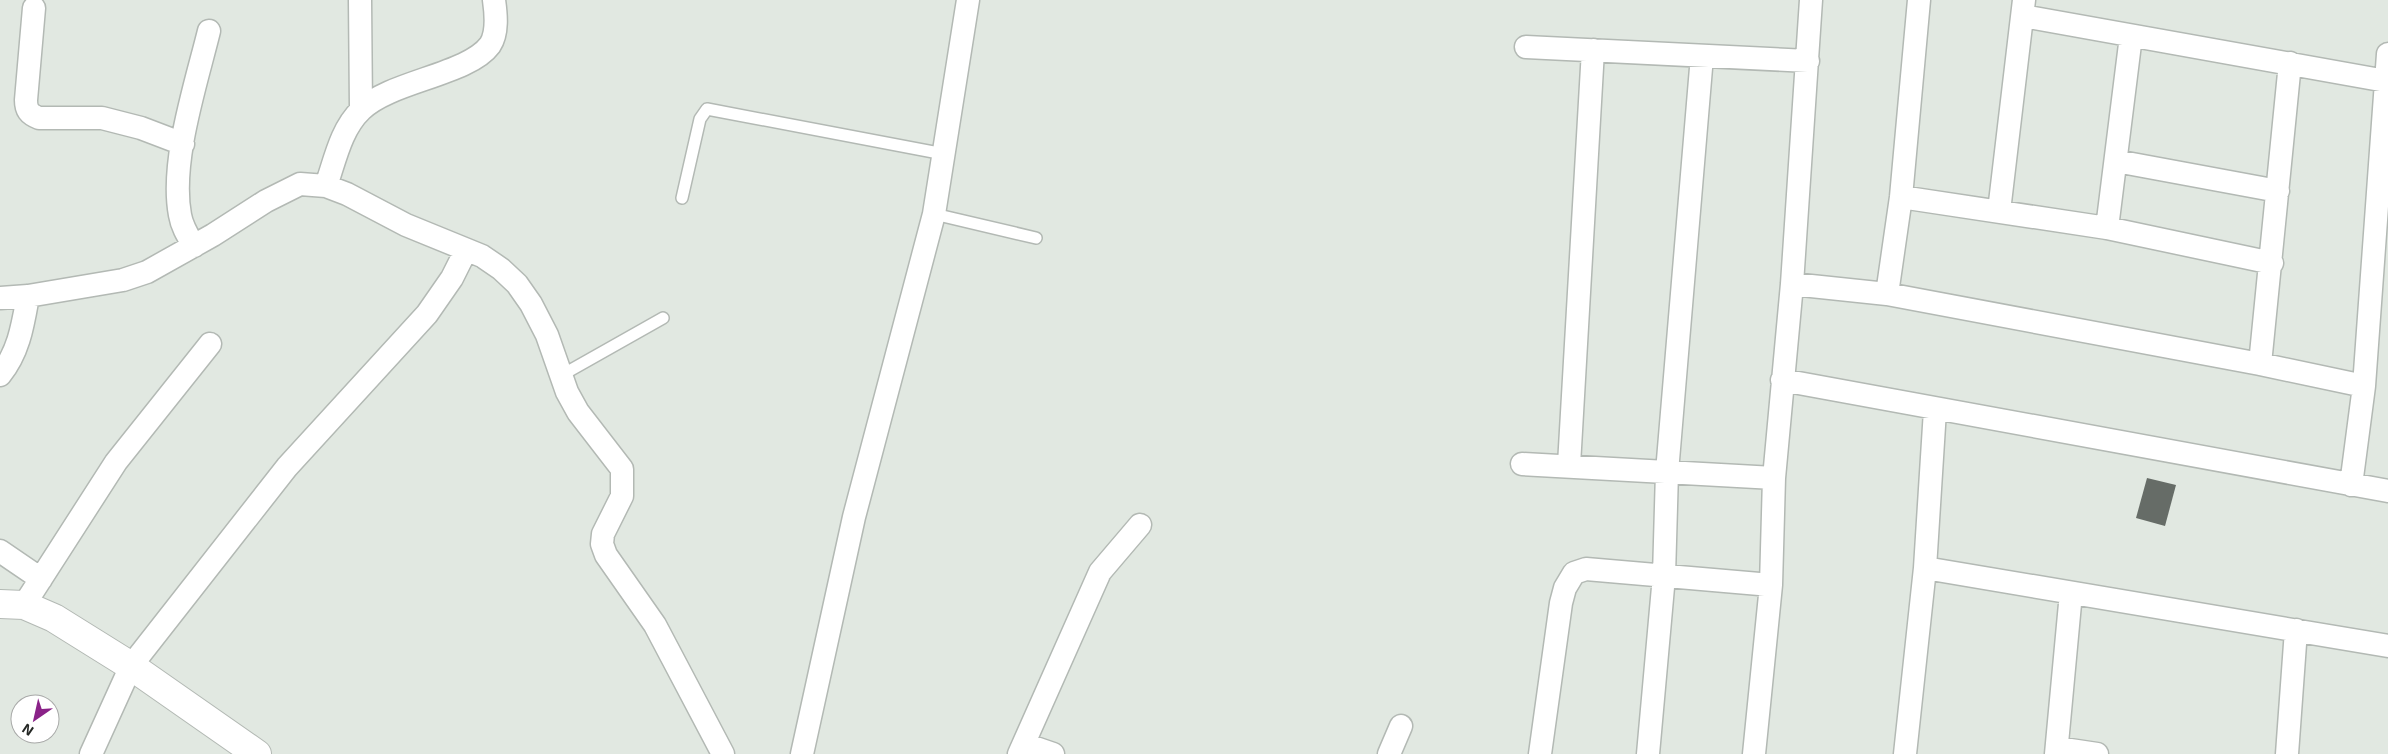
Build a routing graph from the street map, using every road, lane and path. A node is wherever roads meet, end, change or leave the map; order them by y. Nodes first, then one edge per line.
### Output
1 (360, 0) edge
2 (494, 0) edge
3 (968, 0) edge
4 (1811, 0) edge
5 (1919, 0) edge
6 (34, 8) dead end
7 (2023, 8) edge
8 (208, 31) dead end
9 (2130, 36) junction
10 (1526, 47) dead end
11 (1593, 50) junction
12 (2388, 54) edge
13 (1702, 56) junction
14 (1808, 61) junction
15 (2290, 63) junction
16 (2386, 81) junction
17 (361, 110) junction
18 (183, 144) junction
19 (944, 154) junction
20 (2116, 161) junction
21 (326, 186) junction
22 (2278, 191) junction
23 (1901, 197) junction
24 (682, 198) dead end
25 (1998, 211) junction
26 (934, 214) junction
27 (2107, 228) junction
28 (1036, 238) dead end
29 (194, 246) junction
30 (466, 250) junction
31 (2272, 263) junction
32 (1792, 284) junction
33 (1887, 294) junction
34 (28, 296) junction
35 (0, 298) edge
36 (663, 318) dead end
37 (210, 344) dead end
38 (2260, 364) junction
39 (0, 375) edge
40 (562, 375) junction
41 (1782, 380) junction
42 (2364, 386) junction
43 (1935, 410) junction
44 (1522, 464) dead end
45 (1570, 465) junction
46 (1667, 472) junction
47 (1774, 478) junction
48 (2351, 485) junction
49 (2388, 491) edge
50 (1140, 525) dead end
51 (0, 551) edge
52 (1925, 568) junction
53 (1664, 576) junction
54 (41, 579) junction
55 (1771, 585) junction
56 (2071, 593) junction
57 (12, 605) edge
58 (2296, 630) junction
59 (2388, 646) edge
60 (131, 666) junction
61 (1401, 726) dead end
62 (1022, 749) edge
63 (2057, 751) edge
64 (91, 754) edge
65 (257, 754) edge
66 (723, 754) edge
67 (802, 754) edge
68 (1053, 754) edge
69 (1389, 754) edge
70 (1540, 754) edge
71 (1648, 754) edge
72 (1754, 754) edge
73 (1905, 754) edge
74 (2097, 754) edge
75 (2287, 754) edge

1 - 17 street
2 - 17 street
3 - 19 street
4 - 14 street
5 - 23 street
6 - 18 street
7 - 9 street
7 - 25 street
8 - 18 street
9 - 15 street
9 - 20 street
10 - 11 street
11 - 13 street
11 - 45 street
12 - 16 street
13 - 14 street
13 - 46 street
14 - 32 street
15 - 16 street
15 - 22 street
16 - 42 street
17 - 21 street
18 - 29 street
19 - 24 lane
19 - 26 street
20 - 22 street
20 - 27 street
21 - 29 street
21 - 30 street
22 - 31 street
23 - 25 street
23 - 33 street
25 - 27 street
26 - 28 lane
26 - 67 street
27 - 31 street
29 - 34 street
30 - 40 street
30 - 60 street
31 - 38 street
32 - 33 street
32 - 41 street
33 - 38 street
34 - 35 street
34 - 39 street
36 - 40 lane
37 - 54 street
38 - 42 street
40 - 66 street
41 - 43 street
41 - 47 street
42 - 48 street
43 - 48 street
43 - 52 street
44 - 45 street
45 - 46 street
46 - 47 street
46 - 53 street
47 - 55 street
48 - 49 street
50 - 62 street
51 - 54 street
52 - 56 street
52 - 73 street
53 - 55 street
53 - 70 street
53 - 71 street
54 - 57 street
55 - 72 street
56 - 58 street
56 - 63 street
57 - 60 main road
58 - 59 street
58 - 75 street
60 - 64 street
60 - 65 main road
61 - 69 street
62 - 68 street
63 - 74 street

